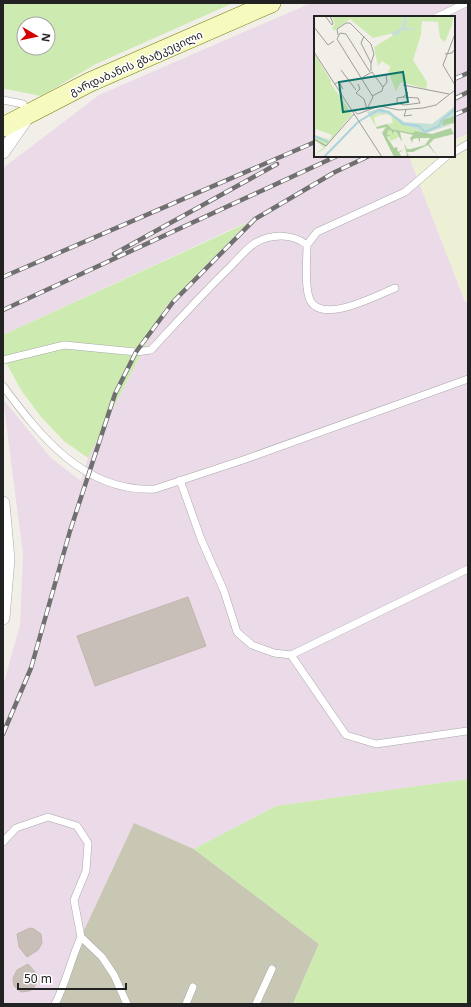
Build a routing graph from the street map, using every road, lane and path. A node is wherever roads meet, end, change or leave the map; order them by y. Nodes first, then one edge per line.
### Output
1 (272, 3) edge
2 (466, 3) edge
3 (439, 16) edge
4 (3, 100) edge
5 (28, 115) junction
6 (3, 127) edge
7 (468, 144) edge
8 (455, 151) edge
9 (3, 152) edge
10 (446, 157) edge
11 (306, 245) junction
12 (395, 288) dead end
13 (3, 360) edge
14 (468, 379) edge
15 (3, 386) edge
16 (180, 480) junction
17 (3, 503) edge
18 (468, 569) edge
19 (3, 618) edge
20 (291, 655) junction
21 (467, 731) edge
22 (3, 842) edge
23 (81, 937) junction
24 (272, 969) dead end
25 (193, 987) dead end
26 (55, 1004) edge
27 (127, 1004) edge
28 (186, 1004) edge
29 (256, 1004) edge

1 - 5 main road, გარდაბანის გზატკეცილი
2 - 3 lane
4 - 5 lane
5 - 6 main road, გარდაბანის გზატკეცილი
5 - 9 street
7 - 8 lane
10 - 11 lane
11 - 12 lane
11 - 13 lane
14 - 16 lane
15 - 16 lane
16 - 20 lane
17 - 19 street
18 - 20 lane
20 - 21 lane
22 - 23 lane
23 - 26 lane
23 - 27 lane
24 - 29 lane
25 - 28 lane

